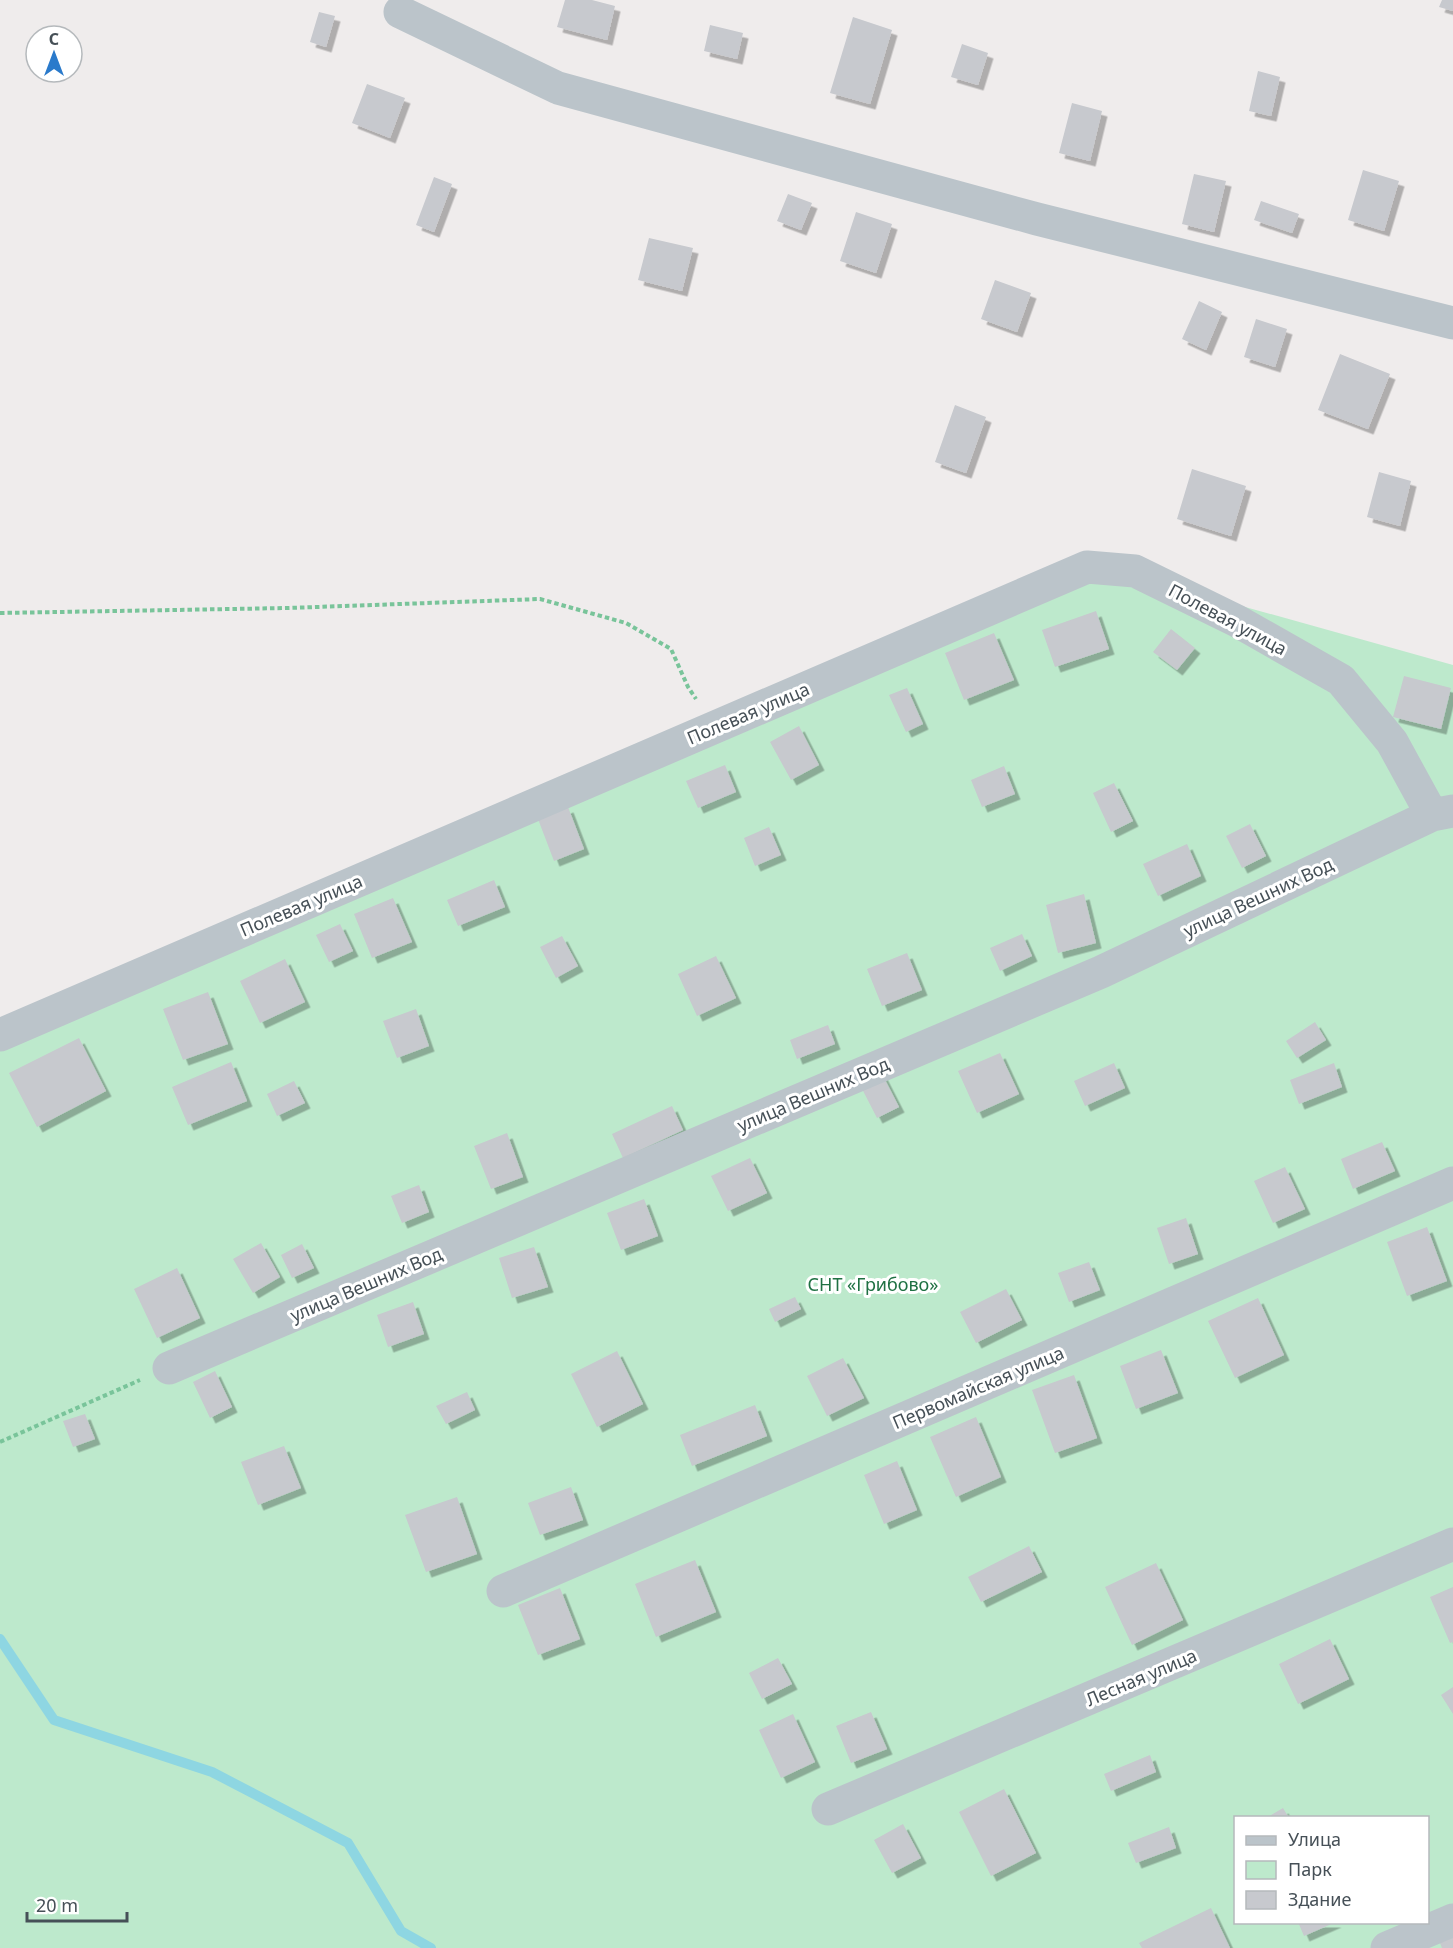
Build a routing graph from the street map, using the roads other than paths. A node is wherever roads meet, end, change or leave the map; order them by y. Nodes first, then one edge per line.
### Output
1 (400, 12) dead end
2 (1453, 323) edge
3 (1443, 813) edge
4 (0, 1035) edge
5 (1453, 1183) edge
6 (169, 1368) road end
7 (1453, 1544) edge
8 (504, 1591) dead end
9 (828, 1809) dead end
10 (1453, 1920) edge
11 (1386, 1948) edge

1 - 2 lane
3 - 4 lane, Полевая улица
3 - 6 lane, улица Вешних Вод
5 - 8 lane, Первомайская улица
7 - 9 lane, Лесная улица
10 - 11 lane

